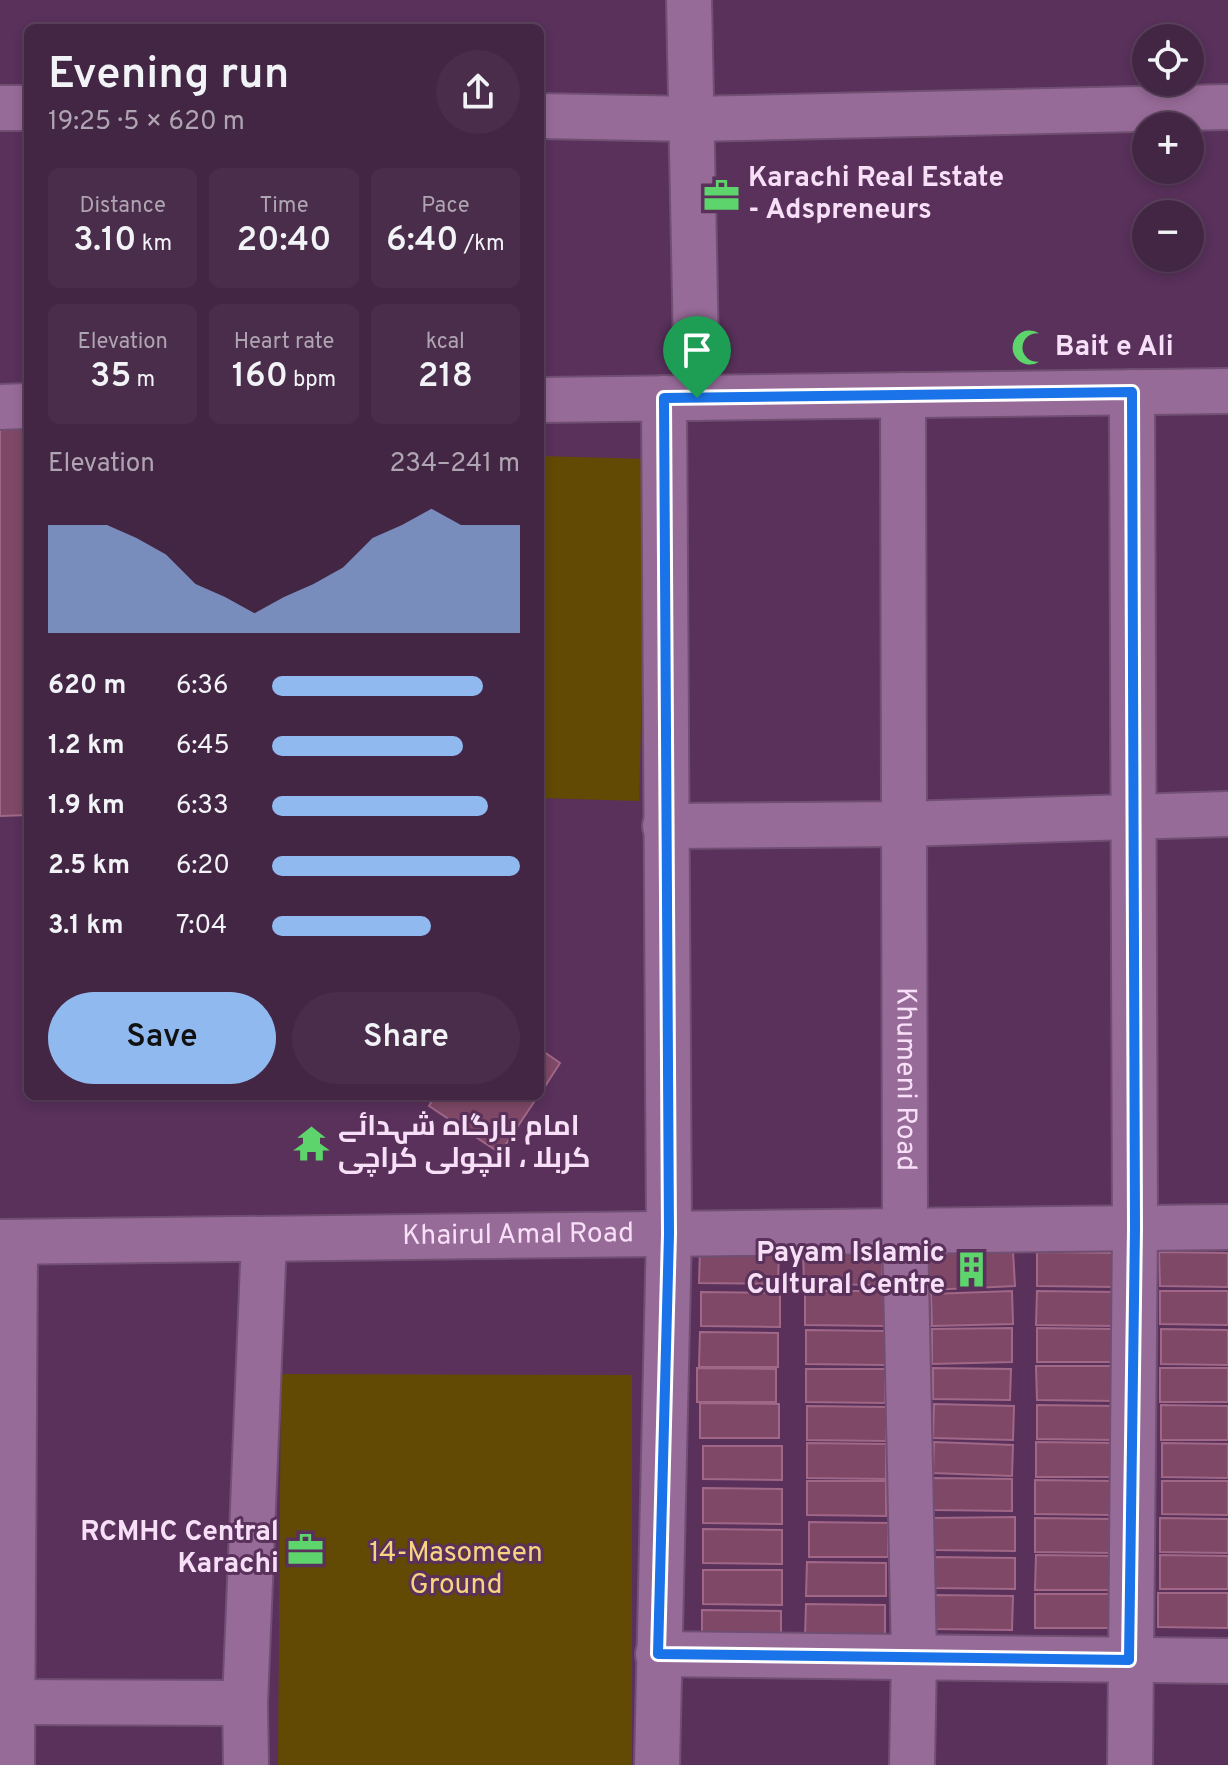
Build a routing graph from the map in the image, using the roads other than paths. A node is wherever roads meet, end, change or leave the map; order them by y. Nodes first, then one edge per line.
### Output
1 (689, 0) edge
2 (1228, 107) edge
3 (0, 108) edge
4 (24, 108) edge
5 (544, 116) edge
6 (692, 119) junction
7 (1228, 391) edge
8 (1132, 392) junction
9 (903, 395) junction
10 (681, 398) junction
11 (544, 400) edge
12 (24, 406) edge
13 (0, 407) edge
14 (1228, 814) edge
15 (1133, 816) junction
16 (904, 824) junction
17 (665, 826) junction
18 (1228, 1227) edge
19 (1135, 1228) junction
20 (905, 1231) junction
21 (669, 1234) junction
22 (264, 1239) junction
23 (8, 1242) edge
24 (658, 1654) junction
25 (914, 1657) junction
26 (1129, 1660) junction
27 (1228, 1661) edge
28 (6, 1702) edge
29 (245, 1703) junction
30 (12, 1765) edge
31 (246, 1765) edge
32 (657, 1765) edge
33 (912, 1765) edge
34 (1130, 1765) edge

1 - 6 street
2 - 6 street
3 - 4 street
5 - 6 street
6 - 10 street
7 - 8 street
8 - 9 street
8 - 15 street
9 - 10 street
9 - 16 street, Khumeni Road
10 - 11 street
10 - 17 street
12 - 13 street
14 - 15 street
15 - 16 street
15 - 19 street
16 - 17 street
16 - 20 street, Khumeni Road
17 - 21 street
18 - 19 street, Khairul Amal Road
19 - 20 street, Khairul Amal Road
19 - 26 street
20 - 21 street, Khairul Amal Road
20 - 25 street, Khumeni Road
21 - 22 street, Khairul Amal Road
21 - 24 street
22 - 23 street, Khairul Amal Road
22 - 29 street
23 - 28 street
24 - 25 street
24 - 32 street
25 - 26 street
25 - 33 street, Khumeni Road
26 - 27 street
26 - 34 street
28 - 29 street
28 - 30 street
29 - 31 street

